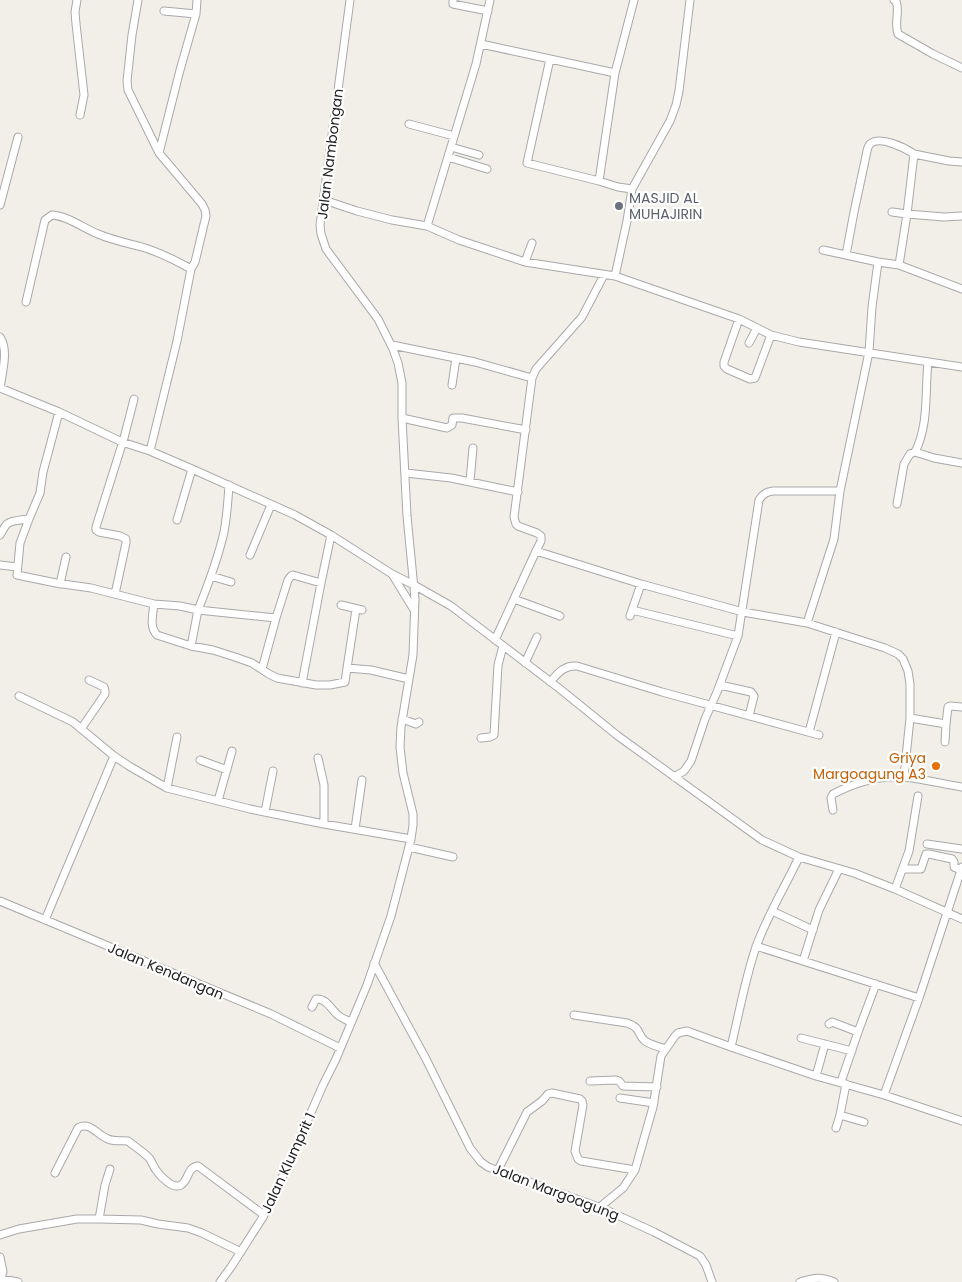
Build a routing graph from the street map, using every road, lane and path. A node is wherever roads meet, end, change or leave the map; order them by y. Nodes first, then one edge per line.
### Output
1 (77, 0) edge
2 (138, 0) edge
3 (197, 0) edge
4 (350, 0) edge
5 (453, 0) edge
6 (490, 0) edge
7 (634, 0) edge
8 (690, 0) edge
9 (894, 0) edge
10 (164, 11) dead end
11 (488, 11) junction
12 (196, 14) junction
13 (481, 44) junction
14 (550, 59) junction
15 (962, 68) edge
16 (615, 72) junction
17 (80, 115) dead end
18 (409, 124) dead end
19 (454, 136) junction
20 (18, 137) dead end
21 (451, 147) junction
22 (159, 153) junction
23 (914, 154) junction
24 (479, 155) dead end
25 (448, 157) junction
26 (962, 162) edge
27 (487, 169) dead end
28 (599, 181) junction
29 (632, 189) junction
30 (324, 200) junction
31 (0, 205) edge
32 (892, 212) dead end
33 (907, 214) junction
34 (962, 216) edge
35 (427, 226) junction
36 (532, 243) dead end
37 (823, 250) dead end
38 (846, 255) junction
39 (525, 262) junction
40 (878, 262) junction
41 (899, 265) junction
42 (191, 268) junction
43 (604, 275) junction
44 (615, 276) junction
45 (962, 289) edge
46 (26, 302) dead end
47 (740, 319) junction
48 (756, 328) junction
49 (771, 335) junction
50 (0, 337) edge
51 (749, 343) dead end
52 (392, 345) junction
53 (869, 352) junction
54 (456, 358) junction
55 (928, 362) junction
56 (962, 367) edge
57 (532, 378) junction
58 (452, 385) dead end
59 (0, 388) edge
60 (134, 399) dead end
61 (59, 412) junction
62 (402, 418) junction
63 (526, 430) junction
64 (122, 442) junction
65 (473, 448) dead end
66 (150, 451) junction
67 (915, 452) junction
68 (962, 463) edge
69 (192, 469) junction
70 (406, 472) junction
71 (470, 481) junction
72 (229, 485) junction
73 (518, 492) junction
74 (840, 492) junction
75 (897, 504) dead end
76 (271, 505) junction
77 (29, 519) junction
78 (177, 520) dead end
79 (0, 535) edge
80 (330, 535) junction
81 (536, 552) junction
82 (250, 555) dead end
83 (66, 557) dead end
84 (0, 565) edge
85 (17, 568) junction
86 (392, 574) junction
87 (211, 576) junction
88 (231, 582) dead end
89 (321, 583) junction
90 (60, 584) junction
91 (641, 584) junction
92 (414, 585) junction
93 (115, 594) junction
94 (514, 599) junction
95 (154, 604) junction
96 (341, 605) dead end
97 (198, 610) junction
98 (414, 610) junction
99 (743, 612) junction
100 (560, 616) dead end
101 (276, 618) junction
102 (807, 622) junction
103 (836, 632) junction
104 (537, 636) dead end
105 (738, 636) junction
106 (495, 640) junction
107 (191, 646) junction
108 (503, 646) junction
109 (525, 663) junction
110 (348, 668) junction
111 (262, 669) junction
112 (409, 679) junction
113 (89, 680) dead end
114 (550, 682) junction
115 (302, 683) junction
116 (720, 685) junction
117 (19, 696) dead end
118 (711, 706) junction
119 (962, 707) edge
120 (748, 716) junction
121 (910, 718) junction
122 (402, 719) junction
123 (419, 722) dead end
124 (946, 724) junction
125 (81, 729) junction
126 (809, 732) junction
127 (819, 735) dead end
128 (177, 737) dead end
129 (481, 738) dead end
130 (945, 742) dead end
131 (232, 751) dead end
132 (114, 756) junction
133 (318, 758) dead end
134 (200, 760) dead end
135 (226, 770) junction
136 (273, 772) dead end
137 (678, 776) junction
138 (904, 778) junction
139 (362, 780) dead end
140 (962, 787) edge
141 (167, 788) junction
142 (918, 796) dead end
143 (218, 801) junction
144 (833, 810) dead end
145 (266, 812) junction
146 (324, 824) junction
147 (355, 829) junction
148 (411, 839) junction
149 (927, 844) dead end
150 (409, 847) junction
151 (962, 849) edge
152 (453, 857) dead end
153 (799, 857) junction
154 (839, 869) junction
155 (962, 869) edge
156 (903, 870) junction
157 (896, 889) junction
158 (0, 901) edge
159 (772, 911) junction
160 (947, 912) junction
161 (962, 919) edge
162 (45, 920) junction
163 (813, 930) junction
164 (756, 946) junction
165 (803, 961) junction
166 (374, 963) junction
167 (876, 984) junction
168 (919, 998) junction
169 (312, 1007) dead end
170 (574, 1015) dead end
171 (351, 1022) junction
172 (829, 1024) dead end
173 (858, 1032) junction
174 (801, 1038) dead end
175 (825, 1044) junction
176 (340, 1048) junction
177 (731, 1048) junction
178 (666, 1049) junction
179 (852, 1051) junction
180 (816, 1076) junction
181 (590, 1080) dead end
182 (843, 1083) junction
183 (657, 1087) junction
184 (884, 1095) junction
185 (620, 1098) dead end
186 (654, 1102) junction
187 (840, 1115) junction
188 (962, 1121) edge
189 (864, 1122) dead end
190 (836, 1128) dead end
191 (110, 1169) dead end
192 (498, 1170) junction
193 (635, 1170) junction
194 (55, 1173) dead end
195 (600, 1207) junction
196 (264, 1215) junction
197 (99, 1219) junction
198 (0, 1235) edge
199 (241, 1252) junction
200 (0, 1257) edge
201 (1, 1280) edge
202 (18, 1282) edge
203 (220, 1282) edge
204 (712, 1282) edge
205 (800, 1282) edge
206 (834, 1282) edge

1 - 17 street
2 - 22 street
3 - 12 street
4 - 30 street, Jalan Nambongan
5 - 11 street
6 - 11 street
7 - 16 street
8 - 29 street
9 - 15 street
10 - 12 street
11 - 13 street
12 - 22 street
13 - 14 street
13 - 19 street
14 - 16 street
14 - 28 street
16 - 28 street
18 - 19 street
19 - 21 street
20 - 31 street
21 - 24 street
21 - 25 street
22 - 42 street
23 - 26 street
23 - 33 street
23 - 38 street
25 - 27 street
25 - 35 street
28 - 29 street
29 - 44 street
30 - 35 street
30 - 52 street, Jalan Nambongan
32 - 33 street
33 - 34 street
33 - 41 street
35 - 39 street
36 - 39 street
37 - 38 street
38 - 40 street
39 - 43 street
40 - 41 street
40 - 53 street
41 - 45 street
42 - 46 street
42 - 66 street
43 - 44 street
43 - 57 street
44 - 47 street
47 - 48 street
47 - 49 street
48 - 49 street
48 - 51 street
49 - 53 street
50 - 59 street
52 - 54 street
52 - 62 street, Jalan Nambongan
53 - 55 street
53 - 74 street
54 - 57 street
54 - 58 street
55 - 56 street
55 - 67 street
57 - 63 street
59 - 61 street
60 - 64 street
61 - 64 street
61 - 77 street
62 - 63 street
62 - 70 street, Jalan Nambongan
63 - 73 street
64 - 66 street
64 - 93 street
65 - 71 street
66 - 69 street
67 - 68 street
67 - 75 street
69 - 72 street
69 - 78 street
70 - 71 street
70 - 92 street, Jalan Nambongan
71 - 73 street
72 - 76 street
72 - 87 street
73 - 81 street
74 - 99 street
74 - 102 street
76 - 80 street
76 - 82 street
77 - 79 street
77 - 85 street
80 - 86 street
80 - 89 street
81 - 91 street
81 - 94 street
83 - 90 street
84 - 85 street
85 - 90 street
86 - 92 street
86 - 98 street
87 - 88 street
87 - 97 street
89 - 101 street
89 - 115 street
90 - 93 street
91 - 99 street
91 - 105 street
92 - 98 street, Jalan Nambongan
92 - 106 street
93 - 95 street
94 - 100 street
94 - 106 street
95 - 97 street
95 - 107 street
96 - 110 street
97 - 101 street
97 - 107 street
98 - 112 street, Jalan Nambongan
99 - 102 street
99 - 105 street
101 - 111 street
102 - 103 street
103 - 121 street
103 - 126 street
104 - 109 street
105 - 116 street
106 - 108 street
107 - 111 street
108 - 109 street
108 - 129 street
109 - 114 street
110 - 112 street
110 - 115 street
111 - 115 street
112 - 122 street, Jalan Nambongan
113 - 125 street
114 - 118 street
114 - 137 street
116 - 118 street
116 - 120 street
117 - 125 street
118 - 120 street
118 - 137 street
119 - 124 street
120 - 126 street
121 - 124 street
121 - 138 street
122 - 123 street
122 - 148 street, Jalan Nambongan
124 - 130 street
125 - 132 street
126 - 127 street
128 - 141 street
131 - 135 street
132 - 141 street
132 - 162 street
133 - 146 street
134 - 135 street
135 - 143 street
136 - 145 street
137 - 153 street
138 - 140 street
138 - 144 street
139 - 147 street
141 - 143 street
142 - 156 street
143 - 145 street
145 - 146 street
146 - 147 street
147 - 148 street
148 - 150 street, Jalan Klumprit 1
149 - 151 street
150 - 152 street
150 - 166 street, Jalan Klumprit 1
153 - 154 street
153 - 159 street
154 - 157 street
154 - 163 street
155 - 156 street
155 - 160 street
156 - 157 street
157 - 160 street
158 - 162 street, Jalan Kendangan
159 - 163 street
159 - 164 street
160 - 161 street
160 - 168 street
162 - 176 street, Jalan Kendangan
163 - 165 street
164 - 165 street
164 - 177 street
165 - 167 street
166 - 171 street, Jalan Klumprit 1
166 - 192 street, Jalan Margoagung
167 - 168 street
167 - 173 street
168 - 184 street
169 - 171 street
170 - 178 street
171 - 176 street, Jalan Klumprit 1
172 - 173 street
173 - 179 street
174 - 175 street
175 - 179 street
175 - 180 street
176 - 196 street, Jalan Klumprit 1
177 - 178 street
177 - 180 street
178 - 183 street
179 - 182 street
180 - 182 street
181 - 183 street
182 - 184 street
182 - 187 street
183 - 186 street
184 - 188 street
185 - 186 street
186 - 193 street
187 - 189 street
187 - 190 street
191 - 197 street
192 - 193 street
192 - 195 street, Jalan Margoagung
193 - 195 street
194 - 196 street
195 - 204 street, Jalan Margoagung
196 - 199 street, Jalan Klumprit 1
197 - 198 street
197 - 199 street
199 - 203 street, Jalan Klumprit 1
200 - 201 street
201 - 202 street
205 - 206 street

